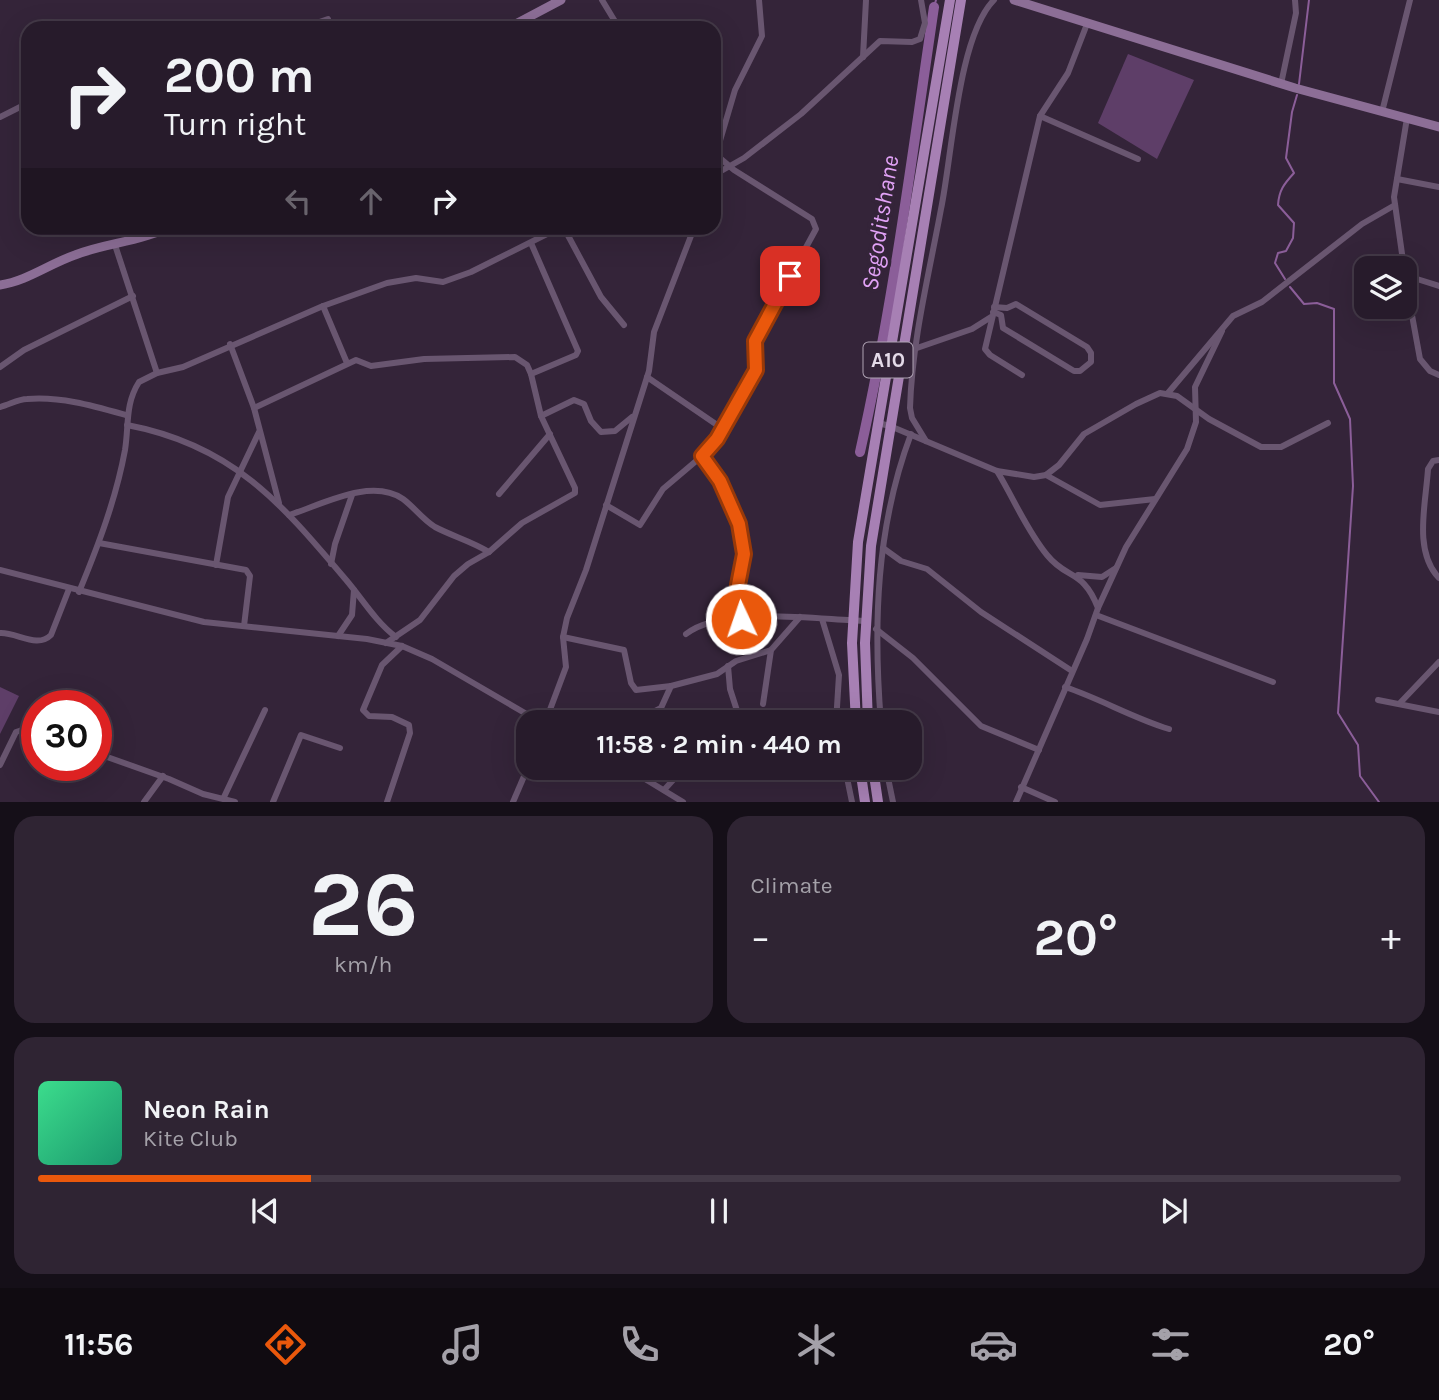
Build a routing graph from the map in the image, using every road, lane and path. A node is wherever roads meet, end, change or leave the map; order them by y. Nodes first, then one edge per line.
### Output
1 (561, 0) edge
2 (602, 0) edge
3 (759, 0) edge
4 (866, 0) edge
5 (921, 0) edge
6 (942, 0) edge
7 (950, 0) edge
8 (969, 0) edge
9 (995, 0) edge
10 (1014, 0) edge
11 (1295, 0) edge
12 (1410, 0) edge
13 (960, 4) edge
14 (947, 14) junction
15 (328, 19) dead end
16 (322, 21) edge
17 (521, 21) edge
18 (615, 21) edge
19 (1087, 24) junction
20 (863, 57) junction
21 (1281, 84) junction
22 (21, 106) edge
23 (1382, 112) junction
24 (1040, 116) junction
25 (0, 117) edge
26 (1407, 118) junction
27 (1439, 127) edge
28 (721, 138) edge
29 (1138, 159) dead end
30 (721, 160) edge
31 (729, 166) junction
32 (721, 171) edge
33 (1397, 179) junction
34 (1439, 187) edge
35 (1395, 205) junction
36 (151, 235) edge
37 (547, 235) edge
38 (565, 235) edge
39 (691, 235) edge
40 (531, 243) junction
41 (115, 245) junction
42 (1402, 256) edge
43 (1417, 278) edge
44 (0, 285) edge
45 (1439, 286) edge
46 (133, 296) junction
47 (323, 306) junction
48 (993, 312) junction
49 (1413, 319) edge
50 (624, 325) dead end
51 (1222, 331) junction
52 (230, 344) junction
53 (916, 348) junction
54 (347, 363) junction
55 (0, 368) edge
56 (157, 373) junction
57 (531, 374) junction
58 (1022, 375) dead end
59 (1439, 375) edge
60 (647, 377) junction
61 (1168, 393) junction
62 (1, 407) edge
63 (254, 408) junction
64 (1196, 409) junction
65 (126, 415) junction
66 (0, 416) edge
67 (541, 416) junction
68 (633, 416) junction
69 (878, 423) junction
70 (1328, 424) dead end
71 (127, 425) junction
72 (890, 426) junction
73 (723, 429) junction
74 (259, 431) junction
75 (550, 434) junction
76 (911, 435) junction
77 (927, 442) junction
78 (702, 456) junction
79 (1439, 460) edge
80 (870, 468) junction
81 (240, 471) junction
82 (883, 471) junction
83 (997, 471) junction
84 (1046, 475) junction
85 (499, 494) dead end
86 (352, 495) junction
87 (1155, 499) junction
88 (606, 505) junction
89 (280, 506) junction
90 (289, 514) junction
91 (100, 543) junction
92 (883, 548) junction
93 (489, 552) junction
94 (331, 564) junction
95 (216, 565) junction
96 (1118, 566) junction
97 (0, 570) edge
98 (1075, 575) junction
99 (1439, 578) edge
100 (69, 589) junction
101 (354, 590) junction
102 (79, 592) junction
103 (1097, 611) junction
104 (800, 617) junction
105 (741, 619) junction
106 (822, 619) junction
107 (852, 621) junction
108 (866, 621) junction
109 (244, 626) junction
110 (876, 629) junction
111 (0, 633) edge
112 (685, 634) dead end
113 (338, 636) junction
114 (396, 637) junction
115 (564, 637) junction
116 (386, 643) junction
117 (402, 646) junction
118 (771, 650) junction
119 (1439, 662) edge
120 (729, 666) junction
121 (1072, 671) junction
122 (1273, 682) dead end
123 (671, 685) junction
124 (1065, 687) junction
125 (1378, 700) dead end
126 (763, 704) dead end
127 (1400, 704) junction
128 (265, 710) dead end
129 (521, 710) edge
130 (549, 710) edge
131 (657, 710) edge
132 (736, 710) edge
133 (837, 710) edge
134 (855, 710) edge
135 (868, 710) edge
136 (880, 710) edge
137 (1439, 712) edge
138 (1169, 729) dead end
139 (21, 730) edge
140 (340, 748) dead end
141 (1039, 750) junction
142 (112, 758) edge
143 (0, 765) edge
144 (163, 776) junction
145 (522, 780) edge
146 (647, 780) edge
147 (673, 780) edge
148 (847, 780) edge
149 (862, 780) edge
150 (875, 780) edge
151 (888, 780) edge
152 (1021, 787) junction
153 (664, 790) junction
154 (203, 794) junction
155 (224, 797) junction
156 (144, 802) edge
157 (198, 802) edge
158 (235, 802) edge
159 (273, 802) edge
160 (387, 802) edge
161 (513, 802) edge
162 (683, 802) edge
163 (852, 802) edge
164 (865, 802) edge
165 (878, 802) edge
166 (893, 802) edge
167 (1016, 802) edge
168 (1055, 802) edge

1 - 17 street
2 - 18 street
3 - 28 street
4 - 20 street
5 - 20 street
6 - 14 main road
7 - 14 main road, A10
8 - 13 main road
9 - 53 street
10 - 19 street
11 - 21 street
12 - 23 street
13 - 72 main road, A10
14 - 69 main road, A10
15 - 16 street
19 - 21 street
19 - 24 street
20 - 31 street
21 - 23 street
22 - 25 street
23 - 26 street
24 - 29 street
24 - 48 street
26 - 27 street
26 - 33 street
30 - 31 street
31 - 32 street
31 - 73 street
33 - 34 street
33 - 35 street
35 - 42 street
35 - 51 street
36 - 41 street
37 - 40 street
38 - 50 street
39 - 60 street
40 - 47 street
40 - 57 street
41 - 44 street
41 - 46 street
43 - 45 street
46 - 55 street
46 - 56 street
47 - 52 street
47 - 54 street
48 - 48 street
48 - 53 street
48 - 58 street
49 - 59 street
51 - 61 street
51 - 64 street
52 - 56 street
52 - 63 street
53 - 77 street
54 - 57 street
54 - 63 street
56 - 65 street
57 - 67 street
60 - 68 street
60 - 73 street
61 - 64 street
61 - 84 street
62 - 65 street
62 - 66 street
63 - 74 street
64 - 70 street
64 - 87 street
65 - 71 street
67 - 68 street
67 - 75 street
68 - 88 street
69 - 72 street
69 - 80 main road, A10
71 - 81 street
71 - 91 street
72 - 76 street
72 - 82 main road, A10
73 - 78 street
74 - 81 street
74 - 89 street
75 - 85 street
75 - 93 street
76 - 77 street
76 - 92 street
77 - 83 street
78 - 88 street
78 - 105 street
79 - 99 street
80 - 82 main road
80 - 107 main road, A10
81 - 89 street
81 - 95 street
82 - 108 main road, A10
83 - 84 street
83 - 98 street
84 - 87 street
86 - 90 street
86 - 93 street
86 - 94 street
87 - 96 street
88 - 115 street
89 - 90 street
90 - 94 street
91 - 95 street
91 - 102 street
92 - 110 street
92 - 121 street
93 - 114 street
94 - 101 street
95 - 109 street
96 - 98 street
96 - 103 street
97 - 100 street
98 - 103 street
100 - 102 street
100 - 111 street
101 - 113 street
101 - 114 street
102 - 109 street
103 - 121 street
103 - 122 street
104 - 105 street
104 - 106 street
104 - 118 street
105 - 112 street
106 - 107 street
106 - 133 street
107 - 108 street
107 - 134 main road, A10
108 - 135 main road, A10
109 - 113 street
110 - 136 street
110 - 141 street
113 - 116 street
114 - 116 street
115 - 123 street
115 - 130 street
116 - 117 street
117 - 129 street
117 - 160 street
118 - 120 street
118 - 126 street
119 - 127 street
120 - 123 street
120 - 132 street
121 - 124 street
123 - 131 street
124 - 138 street
124 - 141 street
125 - 127 street
127 - 137 street
128 - 155 street
139 - 143 street
140 - 159 street
141 - 152 street
142 - 144 street
144 - 154 street
144 - 156 street
145 - 161 street
146 - 153 street
147 - 153 street
148 - 163 street
149 - 164 main road
150 - 165 main road
151 - 166 street
152 - 167 street
152 - 168 street
153 - 162 street
154 - 155 street
154 - 157 street
155 - 158 street

